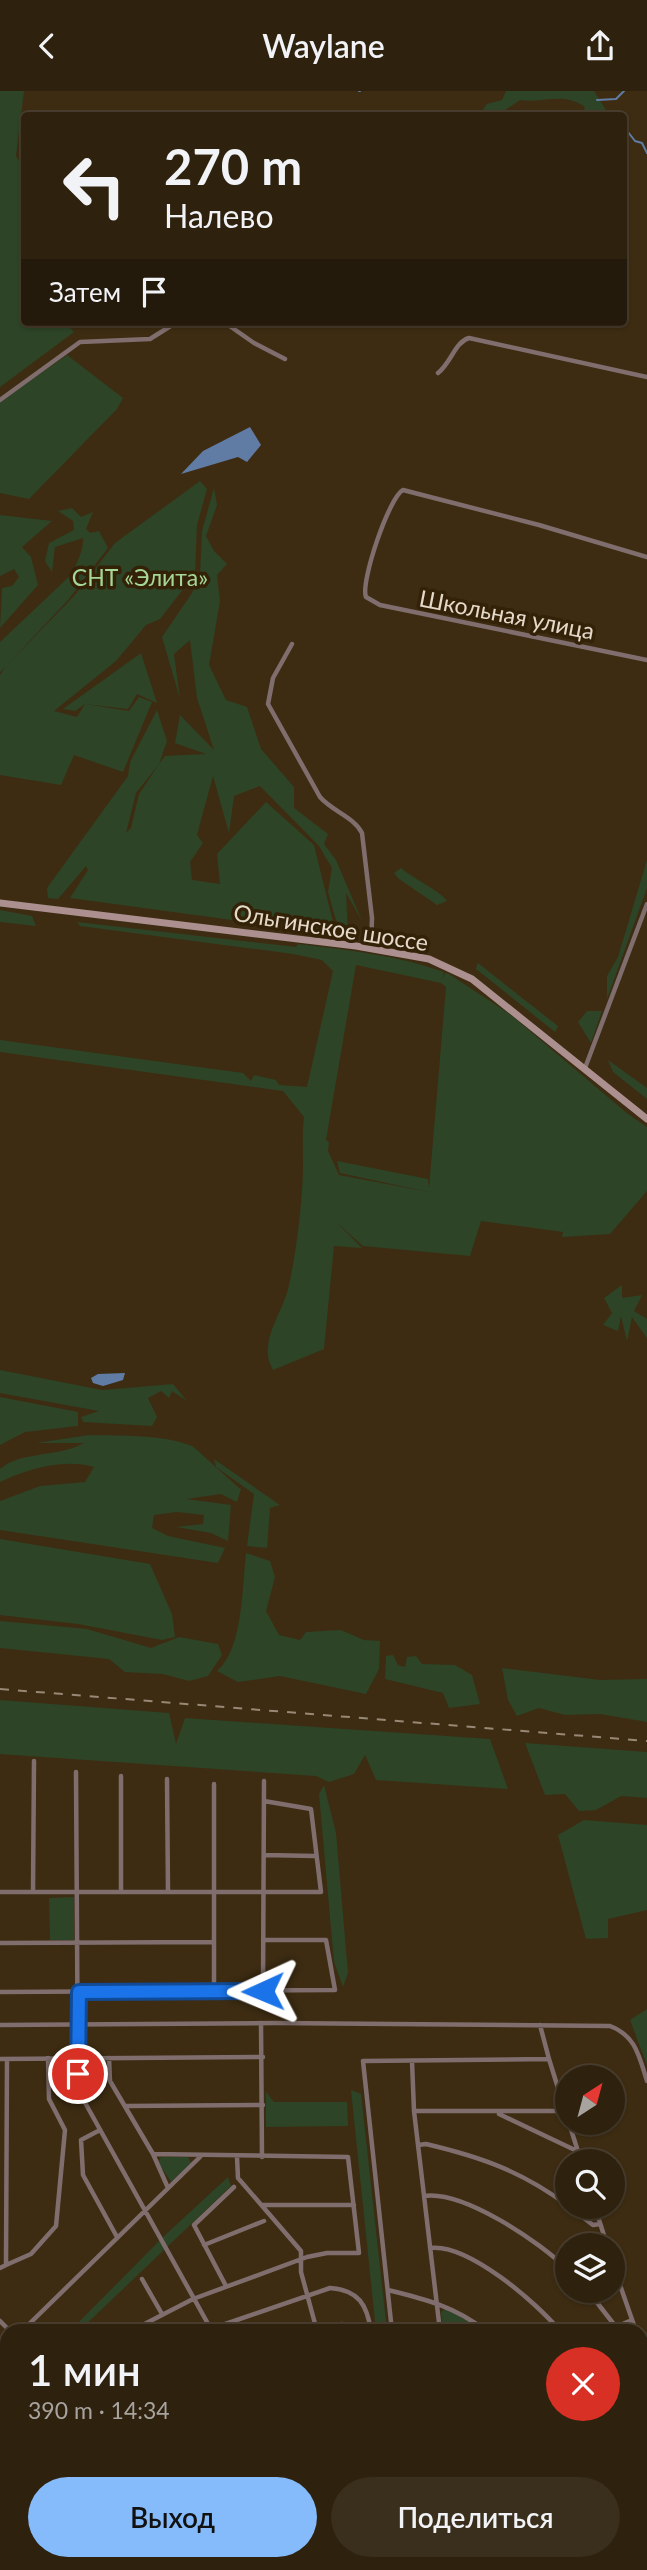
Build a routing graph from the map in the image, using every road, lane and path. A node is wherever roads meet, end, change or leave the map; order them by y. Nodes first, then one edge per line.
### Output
1 (171, 326) edge
2 (230, 326) edge
3 (285, 359) dead end
4 (438, 373) dead end
5 (647, 377) edge
6 (0, 400) edge
7 (647, 557) edge
8 (292, 644) dead end
9 (647, 660) edge
10 (0, 903) edge
11 (647, 904) edge
12 (371, 948) junction
13 (585, 1068) junction
14 (647, 1119) edge
15 (34, 1761) dead end
16 (76, 1772) dead end
17 (121, 1776) dead end
18 (167, 1779) dead end
19 (264, 1781) dead end
20 (214, 1784) dead end
21 (264, 1801) junction
22 (264, 1855) junction
23 (316, 1856) junction
24 (0, 1892) edge
25 (33, 1892) junction
26 (79, 1892) junction
27 (121, 1892) junction
28 (168, 1892) junction
29 (214, 1892) junction
30 (263, 1892) junction
31 (263, 1940) junction
32 (79, 1942) junction
33 (0, 1943) edge
34 (214, 1943) junction
35 (214, 1991) junction
36 (263, 1991) junction
37 (0, 1992) edge
38 (79, 1992) junction
39 (261, 2023) junction
40 (0, 2025) edge
41 (77, 2025) junction
42 (540, 2025) junction
43 (262, 2057) junction
44 (48, 2058) junction
45 (77, 2058) junction
46 (109, 2058) junction
47 (0, 2059) edge
48 (7, 2059) junction
49 (549, 2059) junction
50 (412, 2061) junction
51 (555, 2078) edge
52 (647, 2081) edge
53 (263, 2105) junction
54 (125, 2106) junction
55 (3, 2107) edge
56 (414, 2111) junction
57 (495, 2112) junction
58 (555, 2114) edge
59 (100, 2130) junction
60 (418, 2145) junction
61 (573, 2149) edge
62 (152, 2154) junction
63 (3, 2155) edge
64 (200, 2157) junction
65 (237, 2157) junction
66 (262, 2157) junction
67 (233, 2187) dead end
68 (168, 2189) junction
69 (424, 2196) junction
70 (555, 2196) edge
71 (3, 2204) edge
72 (261, 2205) junction
73 (354, 2205) junction
74 (145, 2210) junction
75 (585, 2219) edge
76 (599, 2219) edge
77 (264, 2221) dead end
78 (600, 2224) junction
79 (603, 2233) edge
80 (117, 2237) junction
81 (204, 2245) junction
82 (3, 2247) edge
83 (430, 2248) junction
84 (302, 2259) junction
85 (555, 2259) edge
86 (3, 2267) edge
87 (142, 2279) dead end
88 (226, 2286) junction
89 (388, 2290) junction
90 (306, 2296) junction
91 (193, 2299) junction
92 (625, 2300) edge
93 (437, 2301) junction
94 (597, 2303) edge
95 (162, 2314) junction
96 (632, 2320) junction
97 (29, 2324) edge
98 (144, 2324) edge
99 (206, 2324) edge
100 (226, 2324) edge
101 (313, 2324) edge
102 (370, 2324) edge
103 (391, 2324) edge
104 (439, 2324) edge
105 (477, 2324) edge
106 (553, 2324) edge
107 (614, 2324) edge
108 (623, 2324) edge
109 (633, 2324) edge

1 - 6 street
2 - 3 street
4 - 5 street
7 - 9 street, Школьная улица
8 - 12 street
10 - 12 main road, Ольгинское шоссе
11 - 13 street
12 - 13 main road, Ольгинское шоссе
13 - 14 main road, Ольгинское шоссе
15 - 25 street
16 - 26 street
17 - 27 street
18 - 28 street
19 - 21 street
20 - 29 street
21 - 22 street
21 - 23 street
22 - 23 street
22 - 30 street
23 - 30 street
24 - 25 street
25 - 26 street
26 - 27 street
26 - 32 street
27 - 28 street
28 - 29 street
29 - 30 street
29 - 34 street
30 - 31 street
31 - 36 street
31 - 36 street
32 - 33 street
32 - 34 street
32 - 38 street
34 - 35 street
35 - 36 street
35 - 38 street
37 - 38 street
38 - 41 street
39 - 41 street
39 - 42 street
39 - 43 street
40 - 41 street
41 - 45 street
42 - 49 street
42 - 52 street
43 - 46 street
43 - 53 street
44 - 45 street
44 - 48 street
44 - 86 street
45 - 46 street
45 - 59 street
46 - 54 street
47 - 48 street
48 - 55 street
49 - 50 street
49 - 51 street
50 - 56 street
50 - 89 street
53 - 54 street
53 - 66 street
54 - 62 street
55 - 63 street
56 - 57 street
56 - 60 street
57 - 58 street
57 - 61 street
59 - 74 street
59 - 80 street
60 - 69 street
60 - 70 street
62 - 64 street
62 - 68 street
63 - 71 street
64 - 65 street
64 - 68 street
65 - 66 street
65 - 72 street
66 - 73 street
67 - 81 street
68 - 74 street
69 - 83 street
69 - 85 street
71 - 82 street
72 - 73 street
72 - 84 street
73 - 84 street
74 - 80 street
74 - 91 street
75 - 78 street
76 - 78 street
77 - 81 street
78 - 79 street
80 - 97 street
81 - 88 street
82 - 86 street
83 - 93 street
83 - 106 street
84 - 88 street
84 - 90 street
87 - 95 street
88 - 91 street
89 - 93 street
89 - 103 street
90 - 100 street
90 - 101 street
90 - 102 street
91 - 95 street
91 - 99 street
92 - 96 street
93 - 104 street
93 - 105 street
94 - 107 street
95 - 98 street
96 - 108 street
96 - 109 street

